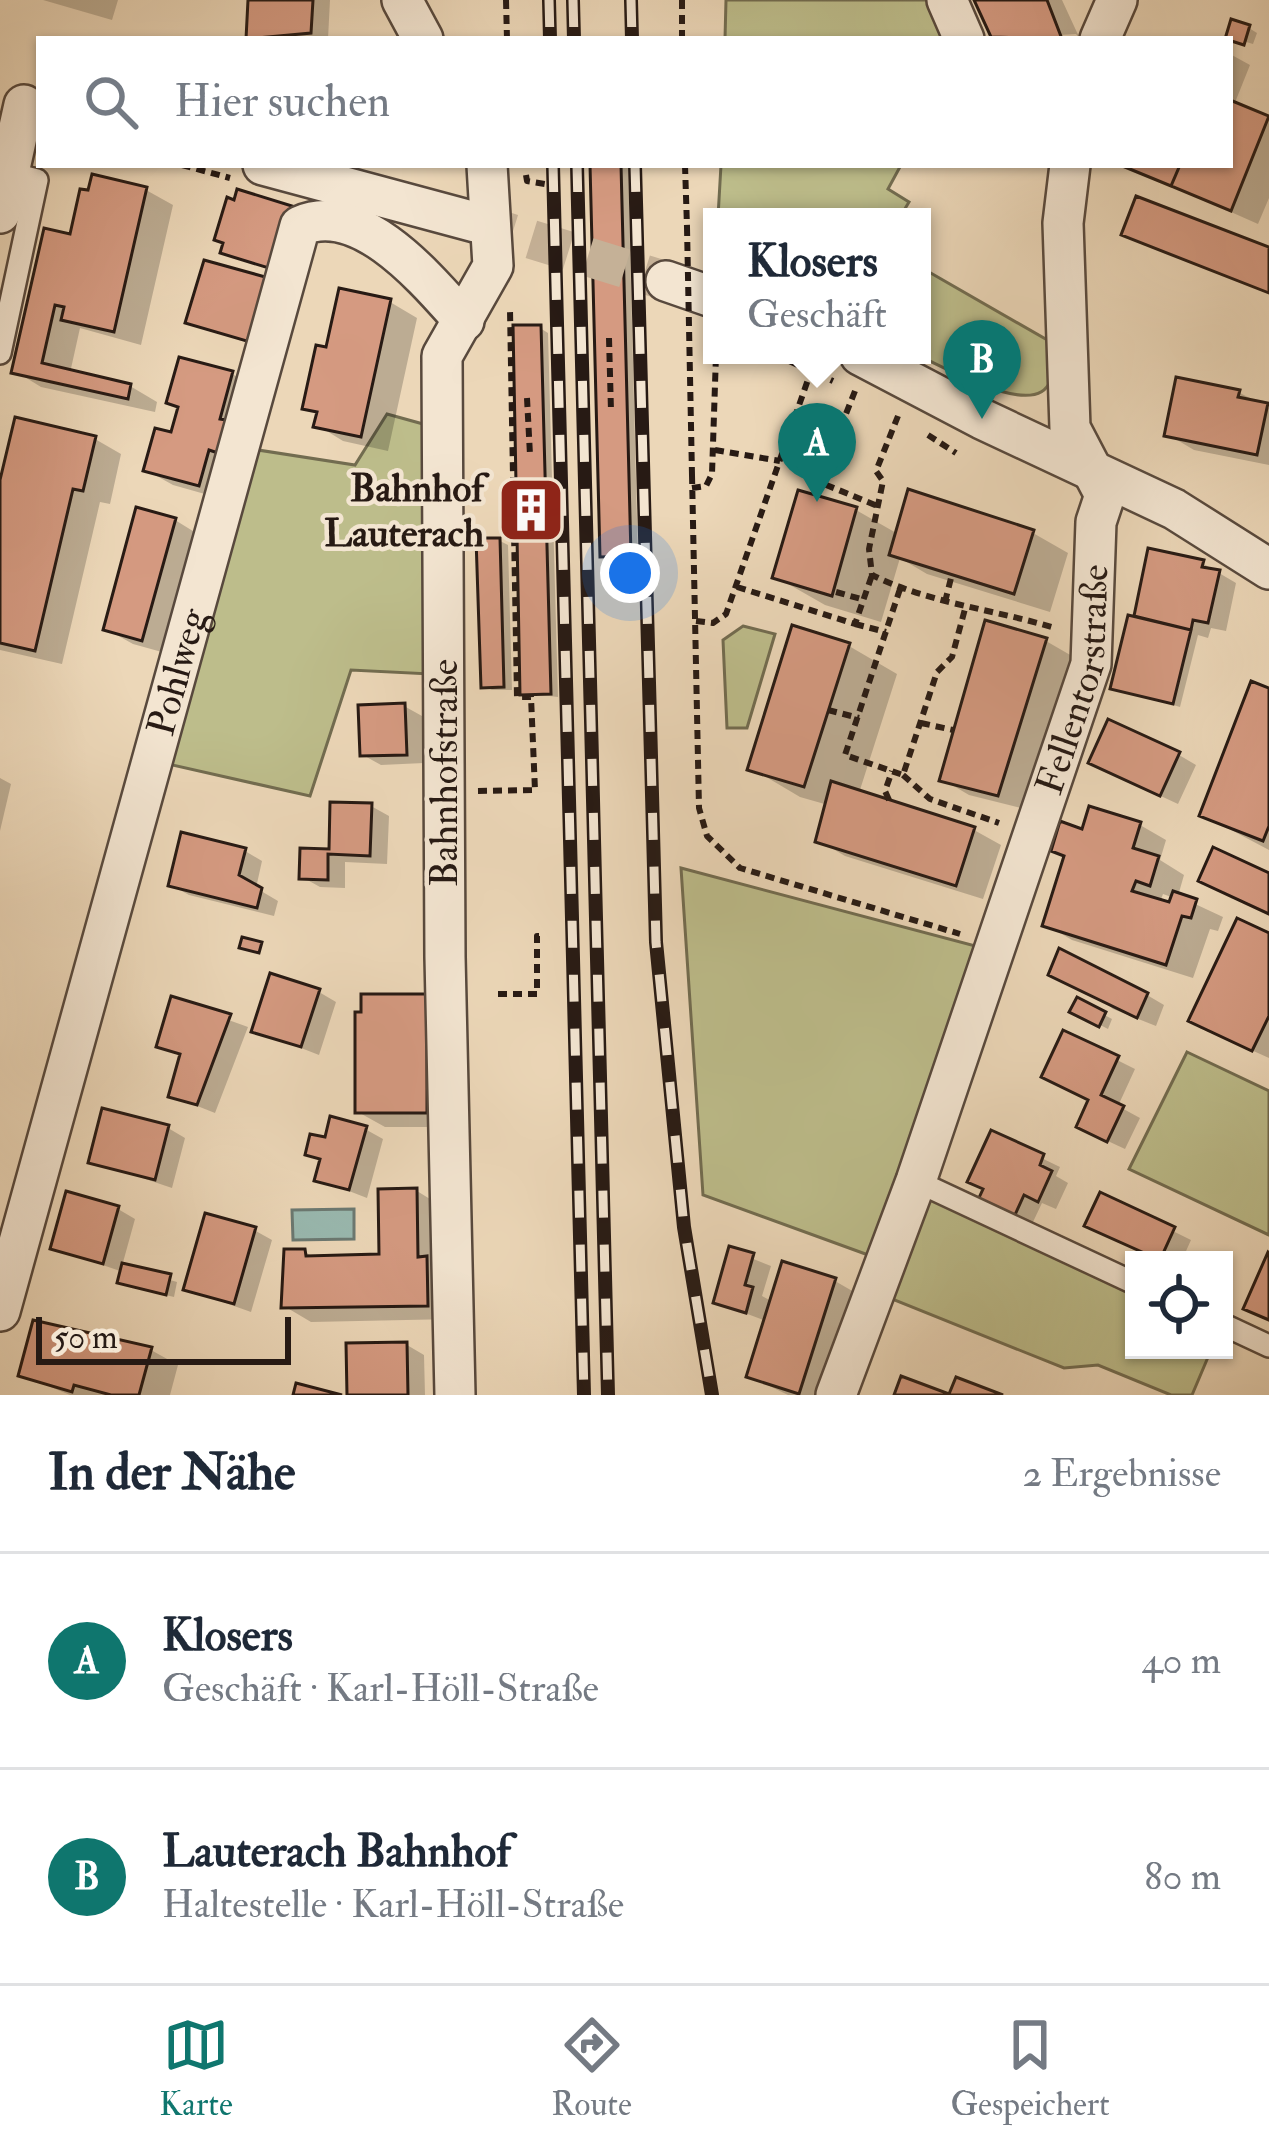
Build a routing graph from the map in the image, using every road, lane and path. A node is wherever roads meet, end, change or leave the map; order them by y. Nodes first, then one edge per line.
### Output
1 (402, 0) edge
2 (506, 0) edge
3 (682, 0) edge
4 (947, 0) edge
5 (1117, 0) edge
6 (421, 36) edge
7 (507, 36) edge
8 (682, 36) edge
9 (963, 36) edge
10 (1101, 36) edge
11 (21, 104) edge
12 (274, 168) edge
13 (487, 168) edge
14 (525, 168) edge
15 (686, 168) edge
16 (1070, 168) edge
17 (9, 173) junction
18 (545, 184) dead end
19 (0, 213) edge
20 (475, 222) tunnel mouth
21 (666, 281) tunnel mouth
22 (703, 294) edge
23 (472, 307) junction
24 (609, 338) dead end
25 (0, 353) edge
26 (715, 364) edge
27 (811, 371) dead end
28 (857, 373) edge
29 (526, 398) dead end
30 (611, 411) dead end
31 (898, 416) dead end
32 (714, 450) junction
33 (530, 455) dead end
34 (781, 461) junction
35 (1091, 467) junction
36 (692, 488) junction
37 (880, 507) junction
38 (1269, 568) edge
39 (952, 574) dead end
40 (872, 575) junction
41 (737, 587) junction
42 (900, 589) junction
43 (836, 592) dead end
44 (861, 599) junction
45 (945, 602) junction
46 (964, 609) junction
47 (696, 621) junction
48 (854, 624) junction
49 (886, 632) junction
50 (1070, 633) dead end
51 (828, 710) dead end
52 (859, 718) junction
53 (921, 723) junction
54 (953, 730) dead end
55 (892, 771) junction
56 (903, 775) junction
57 (444, 793) junction
58 (889, 800) dead end
59 (1008, 826) dead end
60 (544, 936) dead end
61 (998, 946) junction
62 (498, 994) dead end
63 (916, 1181) junction
64 (1125, 1279) edge
65 (0, 1310) edge
66 (1233, 1329) edge
67 (1269, 1346) edge
68 (455, 1395) edge
69 (836, 1395) edge

1 - 6 street
2 - 7 path
3 - 8 path
4 - 9 street
5 - 10 street
11 - 17 street
12 - 20 street
13 - 23 street, Bahnhofstraße
14 - 18 path
15 - 36 path, bridge
16 - 35 street, Fellentorstraße
17 - 19 street
17 - 25 lane
21 - 22 street
23 - 57 street, Bahnhofstraße
23 - 57 path
23 - 65 street, Pohlweg
24 - 30 path
26 - 32 path
27 - 34 path
28 - 35 street
28 - 37 path
29 - 33 path
31 - 37 path
32 - 34 path
32 - 36 path
34 - 41 path
35 - 38 street
35 - 61 street, Fellentorstraße
36 - 47 path
37 - 40 path
39 - 45 path
40 - 42 path
40 - 44 path
41 - 47 path
41 - 48 path
42 - 45 path
42 - 49 path
43 - 44 path
44 - 48 path
45 - 46 path
46 - 50 path
46 - 53 path
47 - 61 path
48 - 49 path
49 - 52 path
51 - 52 path
52 - 55 path
53 - 54 path
53 - 56 path
55 - 56 path
55 - 58 path
56 - 59 path
57 - 68 street, Bahnhofstraße
60 - 62 path
61 - 63 street, Fellentorstraße
63 - 64 lane
63 - 69 street, Fellentorstraße
66 - 67 lane

